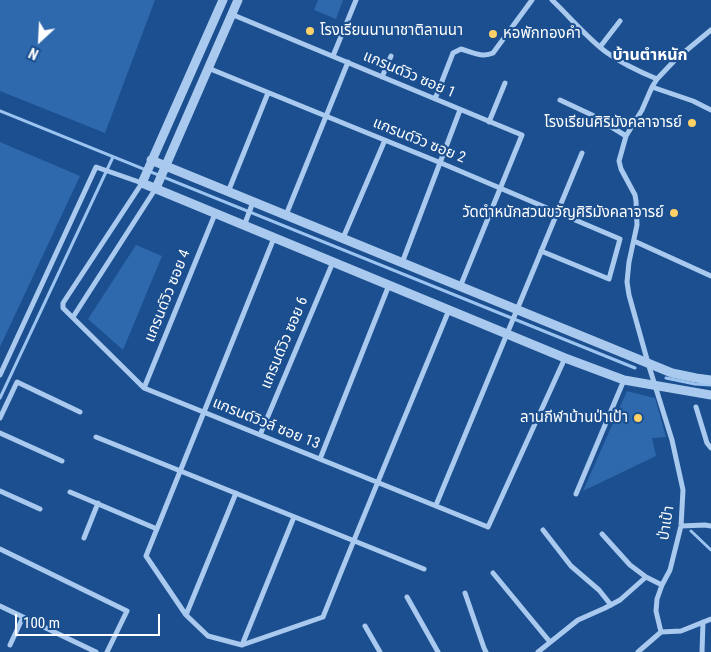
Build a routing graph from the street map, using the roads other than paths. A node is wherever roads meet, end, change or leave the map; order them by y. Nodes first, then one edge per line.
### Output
1 (224, 0) edge
2 (238, 0) edge
3 (356, 0) edge
4 (532, 0) edge
5 (552, 0) edge
6 (231, 14) junction
7 (620, 21) dead end
8 (711, 30) edge
9 (600, 47) junction
10 (333, 56) junction
11 (391, 56) dead end
12 (348, 62) junction
13 (208, 68) junction
14 (382, 77) junction
15 (657, 79) junction
16 (505, 83) dead end
17 (652, 87) junction
18 (268, 93) junction
19 (435, 99) junction
20 (560, 100) dead end
21 (460, 110) junction
22 (711, 110) edge
23 (326, 117) junction
24 (489, 122) junction
25 (626, 136) junction
26 (385, 140) junction
27 (582, 153) dead end
28 (150, 162) junction
29 (440, 162) junction
30 (164, 168) junction
31 (143, 181) junction
32 (157, 186) junction
33 (500, 188) junction
34 (228, 192) junction
35 (252, 206) junction
36 (558, 213) junction
37 (215, 214) junction
38 (286, 215) junction
39 (246, 223) junction
40 (274, 238) junction
41 (342, 238) junction
42 (634, 241) junction
43 (541, 251) junction
44 (333, 262) junction
45 (402, 263) junction
46 (711, 276) edge
47 (389, 285) junction
48 (460, 287) junction
49 (449, 310) junction
50 (515, 313) junction
51 (73, 317) junction
52 (508, 331) junction
53 (565, 358) junction
54 (648, 364) junction
55 (0, 375) edge
56 (624, 380) junction
57 (711, 380) edge
58 (656, 386) junction
59 (144, 388) junction
60 (711, 395) edge
61 (696, 407) dead end
62 (80, 412) dead end
63 (204, 412) junction
64 (0, 418) edge
65 (0, 433) edge
66 (260, 435) junction
67 (96, 437) dead end
68 (711, 448) edge
69 (320, 459) junction
70 (62, 461) dead end
71 (181, 471) junction
72 (379, 482) junction
73 (0, 491) edge
74 (70, 492) dead end
75 (236, 493) junction
76 (576, 494) dead end
77 (98, 503) junction
78 (436, 506) junction
79 (40, 509) dead end
80 (294, 517) junction
81 (681, 526) junction
82 (711, 526) edge
83 (157, 529) junction
84 (543, 530) dead end
85 (602, 534) dead end
86 (84, 538) dead end
87 (354, 540) junction
88 (0, 549) edge
89 (424, 569) dead end
90 (493, 573) dead end
91 (646, 577) junction
92 (662, 585) junction
93 (465, 593) dead end
94 (407, 597) dead end
95 (611, 605) junction
96 (0, 606) edge
97 (186, 615) junction
98 (23, 617) junction
99 (711, 619) edge
100 (703, 622) junction
101 (364, 626) dead end
102 (661, 632) junction
103 (550, 642) junction
104 (10, 645) dead end
105 (242, 645) junction
106 (96, 652) edge
107 (107, 652) edge
108 (380, 652) edge
109 (438, 652) edge
110 (486, 652) edge
111 (538, 652) edge
112 (638, 652) edge
113 (702, 652) edge

1 - 28 street
2 - 6 street
3 - 10 street
4 - 19 street
5 - 9 street
6 - 10 street, แกรนด์วิว ซอย 1
6 - 13 street
7 - 9 street
8 - 15 street, ป่าเป้า
9 - 15 street
10 - 12 street, แกรนด์วิว ซอย 1
11 - 14 street
12 - 14 street, แกรนด์วิว ซอย 1
12 - 23 street
13 - 18 street, แกรนด์วิว ซอย 2
13 - 30 street
14 - 19 street, แกรนด์วิว ซอย 1
15 - 17 street, ป่าเป้า
16 - 24 street
17 - 22 street
17 - 25 street, ป่าเป้า
18 - 23 street, แกรนด์วิว ซอย 2
18 - 34 street
19 - 21 street, แกรนด์วิว ซอย 1
20 - 25 street
21 - 24 street, แกรนด์วิว ซอย 1
21 - 29 street
23 - 26 street, แกรนด์วิว ซอย 2
23 - 38 street
24 - 33 street, แกรนด์วิว ซอย 1
25 - 42 street, ป่าเป้า
26 - 29 street, แกรนด์วิว ซอย 2
26 - 41 street
27 - 36 street
28 - 30 street
28 - 31 street
29 - 33 street, แกรนด์วิว ซอย 2
29 - 45 street
30 - 32 street
30 - 34 street
31 - 32 street
31 - 51 street
31 - 55 street
32 - 37 street
32 - 51 street
33 - 36 street, แกรนด์วิว ซอย 2
33 - 48 street
34 - 35 street
35 - 38 street
35 - 39 street
36 - 43 street
36 - 43 street, แกรนด์วิว ซอย 2
37 - 39 street
37 - 59 street, แกรนด์วิว ซอย 4
38 - 41 street
39 - 40 street
40 - 44 street
40 - 63 street
41 - 45 street
42 - 46 street
42 - 54 street, ป่าเป้า
43 - 50 street
44 - 47 street
44 - 66 street, แกรนด์วิว ซอย 6
45 - 48 street
47 - 49 street
47 - 69 street
48 - 50 street
49 - 52 street
49 - 72 street
50 - 52 street
50 - 54 street
51 - 59 street
52 - 53 street
52 - 78 street
53 - 56 street
53 - 78 street, แกรนด์วิวล์ ซอย 13
54 - 57 street
54 - 58 street, ป่าเป้า
56 - 58 street
56 - 76 street
58 - 60 street
58 - 81 street, ป่าเป้า
59 - 63 street, แกรนด์วิวล์ ซอย 13
61 - 68 street
62 - 64 street
63 - 66 street, แกรนด์วิวล์ ซอย 13
63 - 71 street
65 - 70 street
66 - 69 street, แกรนด์วิวล์ ซอย 13
67 - 71 street
69 - 72 street, แกรนด์วิวล์ ซอย 13
71 - 75 street
71 - 83 street
72 - 78 street, แกรนด์วิวล์ ซอย 13
72 - 87 street
73 - 79 street
74 - 77 street
75 - 80 street
75 - 97 street
77 - 83 street
77 - 86 street
80 - 87 street
80 - 105 street
81 - 82 street
81 - 92 street, ป่าเป้า
83 - 97 street
84 - 95 street
85 - 91 street
87 - 89 street
87 - 105 street
88 - 107 street
90 - 103 street
91 - 92 street
91 - 95 street
92 - 102 street, ป่าเป้า
93 - 110 street
94 - 109 street
95 - 103 street
96 - 98 street
97 - 105 street
98 - 104 street
98 - 106 street
99 - 100 street
100 - 102 street
100 - 113 street
101 - 108 street
102 - 112 street
103 - 111 street

